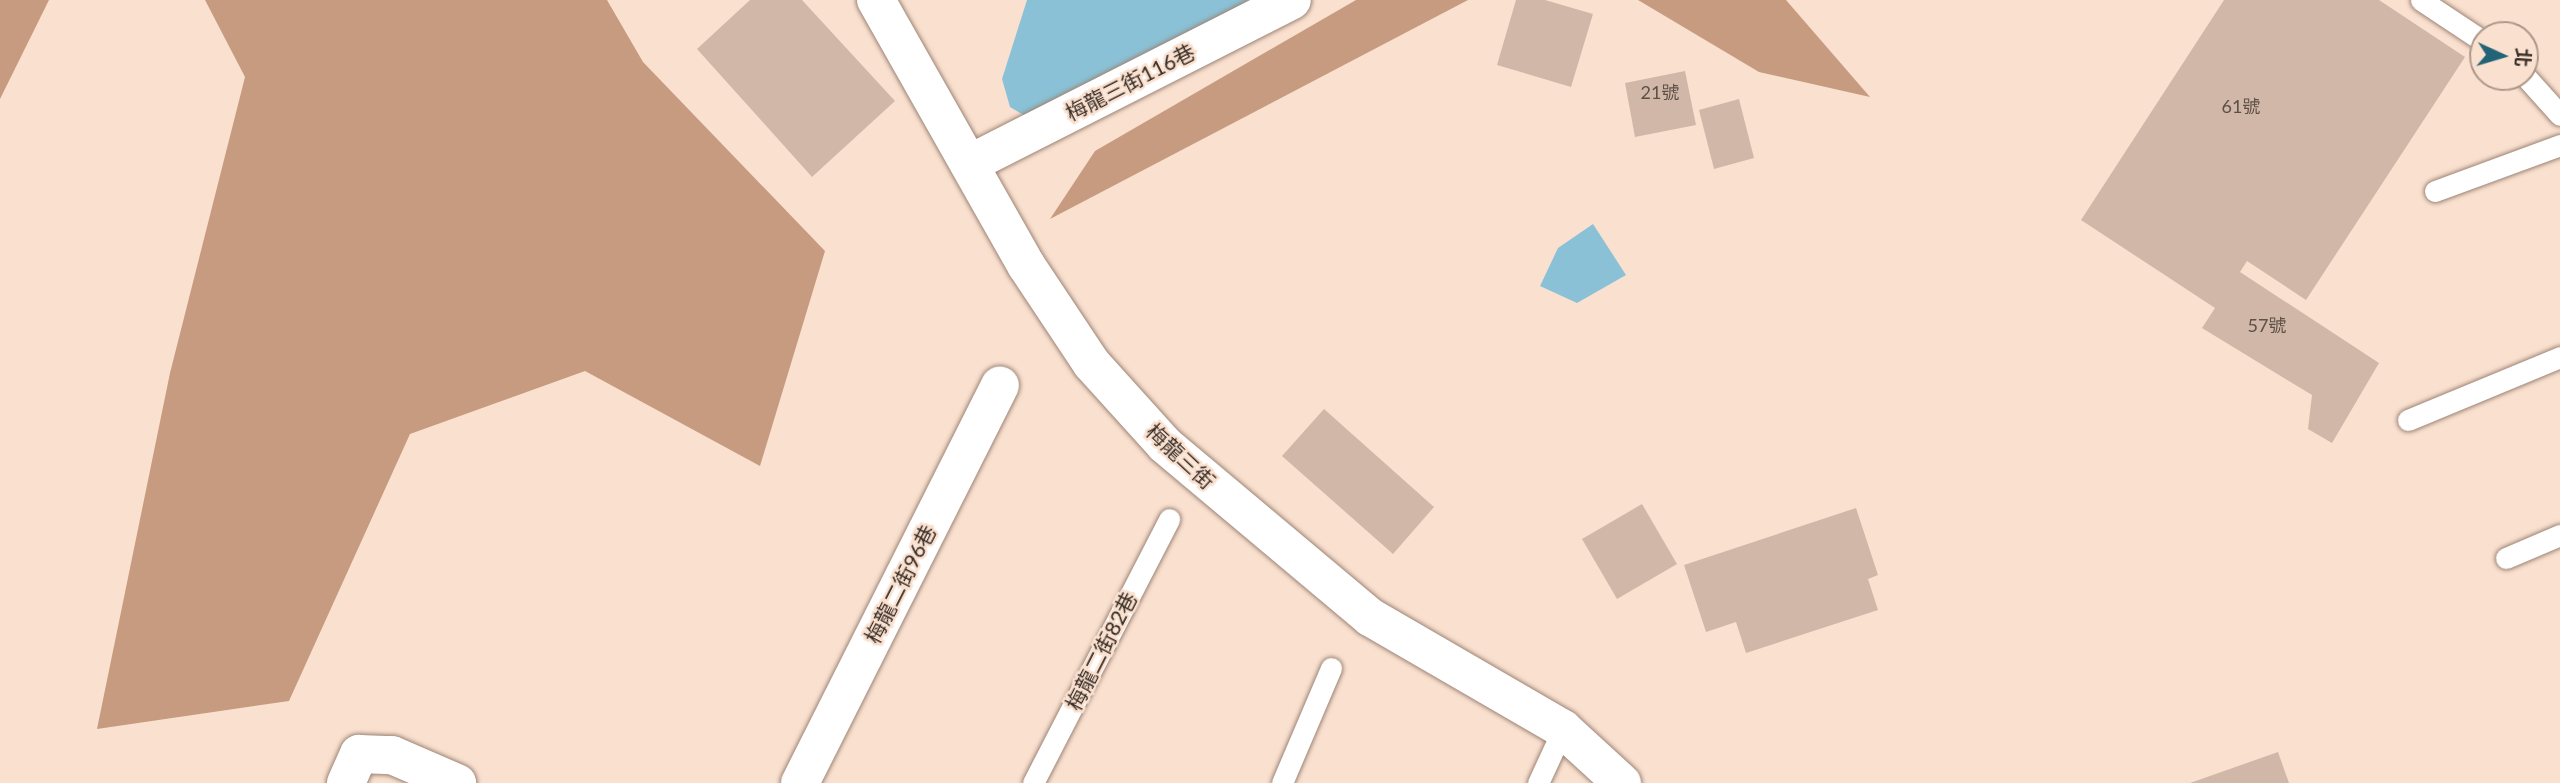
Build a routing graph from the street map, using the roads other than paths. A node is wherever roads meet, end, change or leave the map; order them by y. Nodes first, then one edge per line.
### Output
1 (876, 0) edge
2 (1292, 0) edge
3 (2421, 0) edge
4 (2469, 32) edge
5 (2538, 91) edge
6 (2560, 115) edge
7 (2560, 145) edge
8 (969, 164) junction
9 (2435, 191) dead end
10 (2560, 357) edge
11 (1000, 385) dead end
12 (2409, 420) dead end
13 (1169, 519) dead end
14 (2560, 535) edge
15 (2506, 558) dead end
16 (1331, 668) dead end
17 (1563, 729) junction
18 (346, 783) edge
19 (457, 783) edge
20 (800, 783) edge
21 (1033, 783) edge
22 (1282, 783) edge
23 (1538, 783) edge
24 (1622, 783) edge

1 - 8 street, 梅龍三街
2 - 8 street, 梅龍三街116巷
3 - 4 lane
5 - 6 lane
7 - 9 lane
8 - 17 street, 梅龍三街
10 - 12 lane
11 - 20 street, 梅龍二街96巷
13 - 21 lane, 梅龍二街82巷
14 - 15 lane
16 - 22 lane
17 - 23 lane
17 - 24 street, 梅龍三街
18 - 19 street

